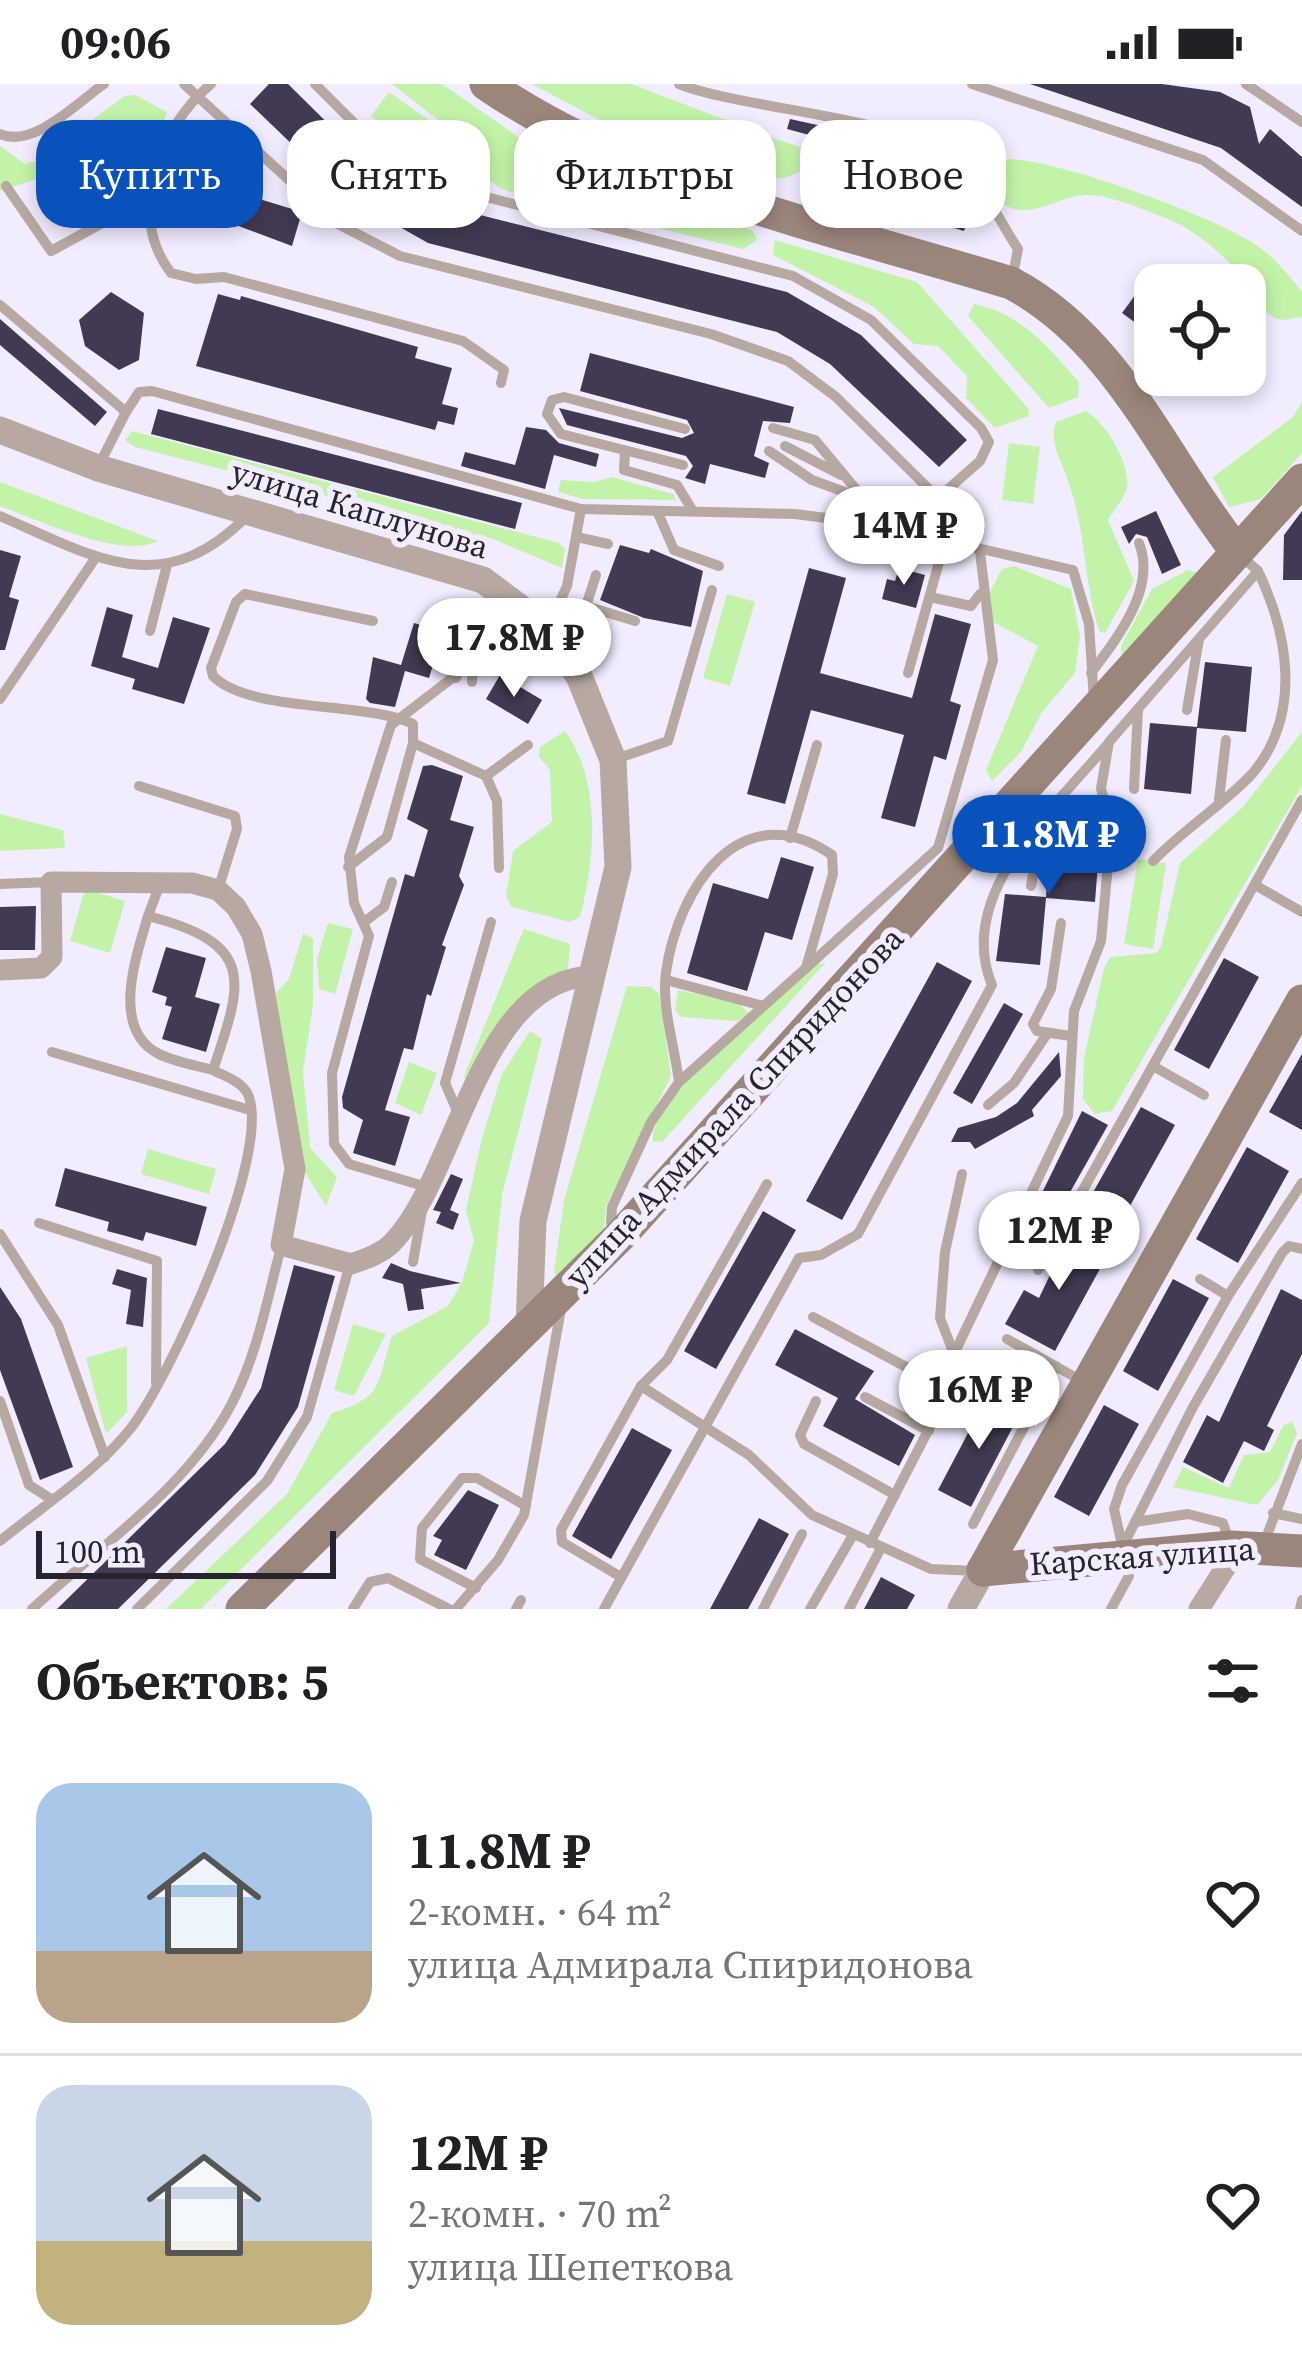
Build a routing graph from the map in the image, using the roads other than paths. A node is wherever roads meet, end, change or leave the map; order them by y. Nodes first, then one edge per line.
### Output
1 (77, 84) edge
2 (104, 84) edge
3 (184, 84) edge
4 (211, 84) edge
5 (315, 84) edge
6 (486, 84) edge
7 (679, 84) edge
8 (972, 84) edge
9 (1246, 84) edge
10 (199, 94) junction
11 (86, 96) junction
12 (180, 120) edge
13 (837, 120) edge
14 (1302, 122) edge
15 (0, 134) edge
16 (7, 186) dead end
17 (36, 226) edge
18 (37, 228) edge
19 (95, 228) edge
20 (151, 228) edge
21 (1005, 228) edge
22 (1302, 231) edge
23 (1011, 283) junction
24 (0, 304) edge
25 (1134, 381) edge
26 (501, 383) dead end
27 (1124, 386) junction
28 (126, 412) junction
29 (773, 428) dead end
30 (685, 429) dead end
31 (0, 430) edge
32 (785, 446) dead end
33 (626, 451) junction
34 (769, 451) dead end
35 (682, 465) dead end
36 (98, 469) junction
37 (1302, 480) edge
38 (851, 481) junction
39 (938, 498) junction
40 (864, 499) junction
41 (581, 509) junction
42 (693, 511) junction
43 (658, 513) junction
44 (249, 514) junction
45 (0, 516) edge
46 (872, 524) junction
47 (577, 536) junction
48 (944, 541) junction
49 (1139, 543) dead end
50 (608, 544) dead end
51 (980, 552) junction
52 (96, 557) junction
53 (1248, 561) junction
54 (167, 565) junction
55 (719, 566) dead end
56 (596, 575) dead end
57 (983, 586) junction
58 (712, 590) dead end
59 (930, 597) junction
60 (512, 598) junction
61 (586, 606) junction
62 (373, 621) dead end
63 (635, 621) dead end
64 (547, 628) junction
65 (150, 631) dead end
66 (453, 638) dead end
67 (1198, 639) junction
68 (473, 662) junction
69 (1091, 673) junction
70 (908, 674) dead end
71 (456, 678) junction
72 (472, 682) dead end
73 (0, 699) edge
74 (1138, 708) junction
75 (1094, 710) junction
76 (1187, 710) dead end
77 (399, 717) junction
78 (1226, 740) dead end
79 (1108, 742) junction
80 (413, 743) junction
81 (528, 745) dead end
82 (817, 745) dead end
83 (613, 760) junction
84 (486, 776) junction
85 (139, 786) dead end
86 (1133, 789) dead end
87 (1219, 800) junction
88 (1302, 800) edge
89 (1042, 823) junction
90 (790, 838) junction
91 (1153, 861) dead end
92 (348, 867) junction
93 (499, 868) dead end
94 (161, 881) junction
95 (51, 882) junction
96 (392, 882) dead end
97 (0, 884) edge
98 (1255, 885) junction
99 (1031, 886) dead end
100 (218, 890) junction
101 (1302, 912) edge
102 (148, 916) junction
103 (364, 922) junction
104 (491, 922) dead end
105 (1061, 922) dead end
106 (806, 968) junction
107 (0, 970) edge
108 (594, 976) junction
109 (666, 980) junction
110 (1302, 1001) edge
111 (763, 1006) junction
112 (1047, 1034) junction
113 (1072, 1036) junction
114 (52, 1052) dead end
115 (1154, 1066) junction
116 (213, 1070) junction
117 (680, 1082) junction
118 (1204, 1095) dead end
119 (988, 1105) dead end
120 (250, 1110) junction
121 (458, 1113) junction
122 (962, 1174) dead end
123 (1302, 1183) edge
124 (767, 1184) dead end
125 (426, 1195) junction
126 (1070, 1216) junction
127 (39, 1223) dead end
128 (0, 1234) edge
129 (622, 1234) junction
130 (1117, 1243) dead end
131 (281, 1245) junction
132 (1302, 1249) edge
133 (413, 1262) dead end
134 (350, 1264) junction
135 (1038, 1270) dead end
136 (1200, 1279) dead end
137 (563, 1294) junction
138 (1228, 1296) junction
139 (813, 1317) dead end
140 (529, 1326) junction
141 (1006, 1339) dead end
142 (954, 1354) junction
143 (1056, 1366) junction
144 (1088, 1384) junction
145 (641, 1385) junction
146 (949, 1390) junction
147 (156, 1393) junction
148 (865, 1397) dead end
149 (0, 1401) edge
150 (816, 1401) dead end
151 (706, 1427) junction
152 (928, 1431) junction
153 (1302, 1444) edge
154 (105, 1457) junction
155 (895, 1495) junction
156 (51, 1499) junction
157 (526, 1506) junction
158 (1273, 1513) junction
159 (1302, 1519) edge
160 (1135, 1522) junction
161 (973, 1524) dead end
162 (802, 1534) dead end
163 (853, 1535) junction
164 (0, 1541) edge
165 (875, 1545) junction
166 (1247, 1547) junction
167 (1126, 1550) junction
168 (1302, 1551) edge
169 (982, 1570) junction
170 (621, 1577) junction
171 (476, 1588) junction
172 (963, 1608) edge
173 (32, 1609) edge
174 (137, 1609) edge
175 (242, 1609) edge
176 (353, 1609) edge
177 (453, 1609) edge
178 (604, 1609) edge
179 (763, 1609) edge
180 (810, 1609) edge
181 (848, 1609) edge
182 (1111, 1609) edge
183 (1199, 1609) edge

1 - 11 lane
2 - 11 lane
3 - 10 lane
4 - 10 lane
5 - 39 lane
6 - 23 main road
7 - 13 lane
8 - 22 lane
9 - 14 lane
10 - 12 lane
10 - 39 lane
11 - 15 lane
16 - 17 lane
18 - 19 lane
20 - 26 lane
21 - 23 lane
23 - 27 main road
24 - 28 lane
25 - 27 lane
27 - 53 main road
28 - 36 lane
28 - 41 lane
29 - 38 lane
30 - 33 lane
31 - 36 street, улица Каплунова
32 - 38 lane
33 - 35 lane
33 - 42 lane
34 - 40 lane
36 - 44 street, улица Каплунова
37 - 53 main road, улица Адмирала Спиридонова
38 - 40 lane
39 - 51 lane
40 - 46 lane
41 - 43 lane
41 - 47 lane
42 - 43 lane
42 - 46 lane
43 - 55 lane
44 - 54 lane
44 - 60 street, улица Каплунова
45 - 52 lane
46 - 48 lane
47 - 50 lane
47 - 64 lane
48 - 51 lane
48 - 59 lane
49 - 69 lane
51 - 57 lane
51 - 69 lane
52 - 54 lane
52 - 73 lane
53 - 67 lane
53 - 75 main road, улица Адмирала Спиридонова
53 - 87 lane
54 - 65 lane
56 - 61 lane
57 - 59 lane
57 - 106 lane
58 - 83 lane
59 - 70 lane
60 - 64 street, улица Каплунова
60 - 68 lane
61 - 63 lane
61 - 64 lane
62 - 77 lane
64 - 83 street, улица Каплунова
66 - 71 lane
67 - 74 lane
67 - 76 lane
68 - 71 lane
68 - 72 lane
69 - 75 lane
71 - 77 lane
74 - 79 lane
74 - 86 lane
75 - 129 main road, улица Адмирала Спиридонова
77 - 80 lane
77 - 92 lane
78 - 87 lane
79 - 89 lane
79 - 113 lane
80 - 84 lane
80 - 92 lane
81 - 84 lane
82 - 90 lane
83 - 108 street, улица Каплунова
84 - 93 lane
85 - 100 lane
87 - 91 lane
88 - 98 lane
89 - 99 lane
89 - 151 lane
90 - 106 lane
90 - 109 lane
92 - 103 lane
94 - 95 street
94 - 100 street
94 - 102 lane
95 - 97 lane
95 - 107 street
96 - 103 lane
98 - 101 lane
98 - 115 lane
100 - 131 street
102 - 116 lane
102 - 116 lane
103 - 125 lane
104 - 121 lane
105 - 112 lane
106 - 111 lane
108 - 121 street
108 - 140 street, улица Каплунова
109 - 111 lane
109 - 117 lane
110 - 144 main road
111 - 117 lane
112 - 113 lane
112 - 119 lane
113 - 142 lane
114 - 120 lane
115 - 118 lane
115 - 126 lane
116 - 120 lane
117 - 129 lane
120 - 147 lane
121 - 125 street
122 - 142 lane
123 - 138 lane
124 - 145 lane
125 - 133 lane
125 - 134 street
126 - 130 lane
126 - 135 lane
127 - 147 lane
128 - 154 lane
129 - 137 main road, улица Адмирала Спиридонова
131 - 134 street
131 - 173 lane
132 - 160 lane
134 - 174 lane
136 - 138 lane
137 - 140 main road, улица Адмирала Спиридонова
137 - 157 lane
138 - 167 lane
139 - 146 lane
140 - 175 main road, улица Адмирала Спиридонова
141 - 143 lane
142 - 146 lane
143 - 144 lane
143 - 161 lane
144 - 169 main road
145 - 151 lane
145 - 170 lane
146 - 152 lane
147 - 154 lane
148 - 152 lane
149 - 156 lane
150 - 155 lane
151 - 163 lane
151 - 170 lane
152 - 155 lane
153 - 158 lane
154 - 156 lane
155 - 165 lane
156 - 164 lane
157 - 171 lane
157 - 171 lane
158 - 159 lane
158 - 166 lane
160 - 166 lane
160 - 167 lane
162 - 179 lane
163 - 165 lane
163 - 180 lane
165 - 169 lane
165 - 181 lane
166 - 167 main road, Карская улица
166 - 168 main road, Карская улица
166 - 183 street
167 - 169 main road, Карская улица
167 - 182 lane
169 - 172 street
170 - 178 lane
171 - 177 lane
176 - 177 lane

